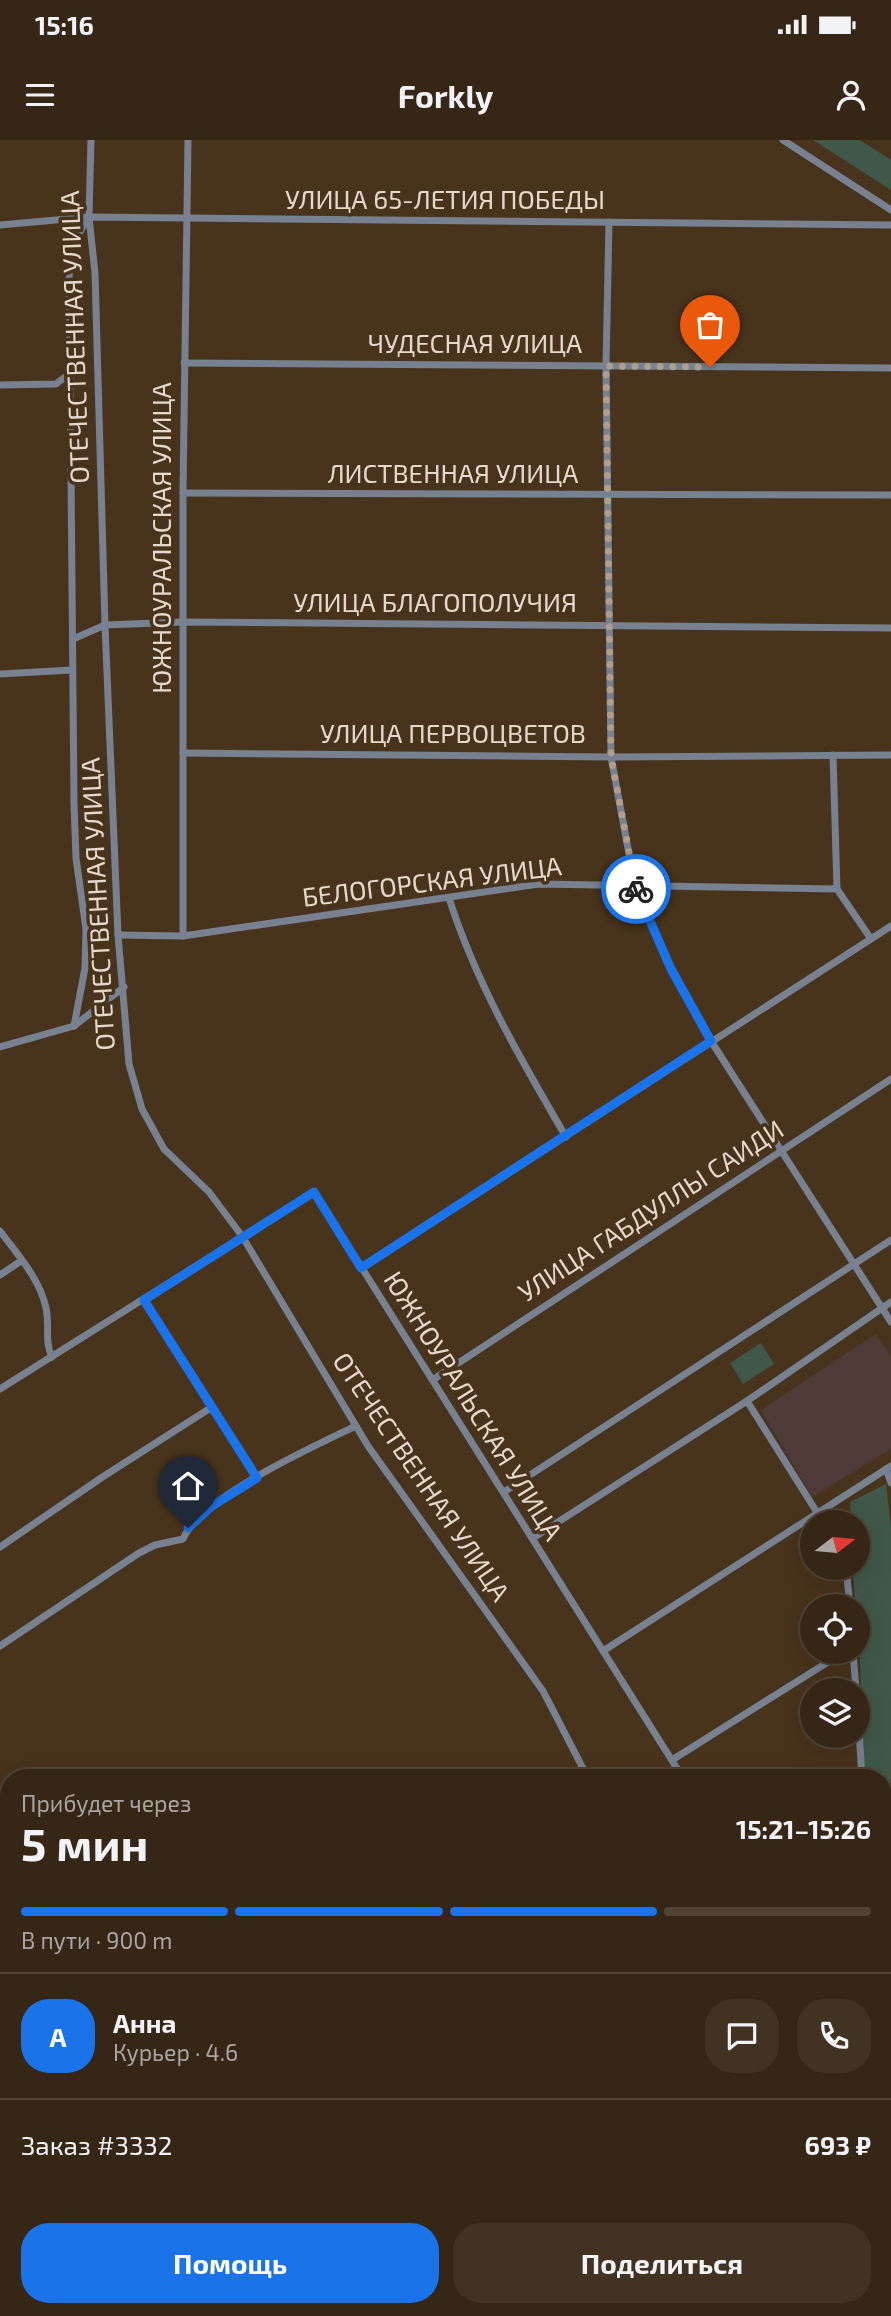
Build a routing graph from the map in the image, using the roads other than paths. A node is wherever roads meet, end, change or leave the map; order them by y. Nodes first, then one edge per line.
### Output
1 (91, 140) edge
2 (188, 140) edge
3 (783, 140) edge
4 (891, 210) edge
5 (89, 217) junction
6 (186, 219) junction
7 (609, 222) junction
8 (0, 225) edge
9 (891, 225) edge
10 (184, 363) junction
11 (606, 366) junction
12 (891, 368) edge
13 (69, 374) junction
14 (0, 385) edge
15 (183, 494) junction
16 (891, 495) edge
17 (608, 496) junction
18 (183, 622) junction
19 (105, 625) junction
20 (610, 626) junction
21 (891, 628) edge
22 (73, 639) junction
23 (72, 670) junction
24 (0, 674) edge
25 (183, 753) junction
26 (833, 755) junction
27 (891, 755) edge
28 (611, 757) junction
29 (635, 886) junction
30 (837, 889) junction
31 (449, 898) junction
32 (891, 926) edge
33 (118, 935) junction
34 (183, 936) junction
35 (871, 939) junction
36 (124, 987) junction
37 (74, 1026) junction
38 (711, 1041) junction
39 (0, 1047) edge
40 (891, 1079) edge
41 (566, 1137) junction
42 (780, 1150) junction
43 (0, 1231) edge
44 (242, 1236) junction
45 (891, 1240) edge
46 (21, 1261) junction
47 (852, 1265) junction
48 (361, 1268) junction
49 (0, 1275) edge
50 (144, 1300) junction
51 (891, 1302) edge
52 (881, 1308) junction
53 (891, 1322) edge
54 (52, 1357) junction
55 (434, 1379) junction
56 (0, 1389) edge
57 (747, 1401) junction
58 (212, 1407) junction
59 (356, 1426) junction
60 (889, 1467) edge
61 (257, 1478) junction
62 (891, 1483) edge
63 (505, 1492) junction
64 (816, 1510) edge
65 (823, 1510) edge
66 (800, 1525) edge
67 (533, 1538) junction
68 (0, 1547) edge
69 (0, 1646) edge
70 (603, 1651) junction
71 (825, 1664) edge
72 (860, 1748) edge
73 (672, 1760) junction
74 (583, 1769) edge
75 (678, 1769) edge
76 (861, 1769) edge

1 - 5 street, ОТЕЧЕСТВЕННАЯ УЛИЦА
2 - 6 street, ЮЖНОУРАЛЬСКАЯ УЛИЦА
3 - 4 street
5 - 6 street, УЛИЦА 65-ЛЕТИЯ ПОБЕДЫ
5 - 8 street, УЛИЦА 65-ЛЕТИЯ ПОБЕДЫ
5 - 13 street
5 - 19 street, ОТЕЧЕСТВЕННАЯ УЛИЦА
6 - 7 street, УЛИЦА 65-ЛЕТИЯ ПОБЕДЫ
6 - 10 street, ЮЖНОУРАЛЬСКАЯ УЛИЦА
7 - 9 street, УЛИЦА 65-ЛЕТИЯ ПОБЕДЫ
7 - 11 street
10 - 11 street, ЧУДЕСНАЯ УЛИЦА
10 - 15 street, ЮЖНОУРАЛЬСКАЯ УЛИЦА
11 - 12 street, ЧУДЕСНАЯ УЛИЦА
11 - 17 street
13 - 14 street
13 - 22 street
15 - 17 street, ЛИСТВЕННАЯ УЛИЦА
15 - 18 street, ЮЖНОУРАЛЬСКАЯ УЛИЦА
16 - 17 street, ЛИСТВЕННАЯ УЛИЦА
17 - 20 street
18 - 19 street, УЛИЦА БЛАГОПОЛУЧИЯ
18 - 20 street, УЛИЦА БЛАГОПОЛУЧИЯ
18 - 25 street, ЮЖНОУРАЛЬСКАЯ УЛИЦА
19 - 22 street
19 - 33 street, ОТЕЧЕСТВЕННАЯ УЛИЦА
20 - 21 street, УЛИЦА БЛАГОПОЛУЧИЯ
20 - 28 street
22 - 23 street
23 - 24 street
23 - 37 street
25 - 28 street, УЛИЦА ПЕРВОЦВЕТОВ
25 - 34 street, ЮЖНОУРАЛЬСКАЯ УЛИЦА
26 - 27 street, УЛИЦА ПЕРВОЦВЕТОВ
26 - 28 street, УЛИЦА ПЕРВОЦВЕТОВ
26 - 30 street
28 - 29 street
29 - 30 street, БЕЛОГОРСКАЯ УЛИЦА
29 - 31 street, БЕЛОГОРСКАЯ УЛИЦА
29 - 38 street
30 - 35 street
31 - 34 street, БЕЛОГОРСКАЯ УЛИЦА
31 - 41 street
32 - 35 street
33 - 34 street, БЕЛОГОРСКАЯ УЛИЦА
33 - 36 street, ОТЕЧЕСТВЕННАЯ УЛИЦА
35 - 38 street
36 - 37 street
36 - 44 street, ОТЕЧЕСТВЕННАЯ УЛИЦА
37 - 39 street
38 - 41 street
38 - 42 street
40 - 42 street, УЛИЦА ГАБДУЛЛЫ САИДИ
41 - 48 street
42 - 47 street
42 - 55 street, УЛИЦА ГАБДУЛЛЫ САИДИ
43 - 46 street
44 - 48 street, ЮЖНОУРАЛЬСКАЯ УЛИЦА
44 - 50 street, ЮЖНОУРАЛЬСКАЯ УЛИЦА
44 - 59 street, ОТЕЧЕСТВЕННАЯ УЛИЦА
45 - 47 street
46 - 49 street
46 - 54 street
47 - 52 street
47 - 63 street
48 - 55 street, ЮЖНОУРАЛЬСКАЯ УЛИЦА
50 - 54 street, ЮЖНОУРАЛЬСКАЯ УЛИЦА
50 - 58 street
51 - 52 street
52 - 53 street
52 - 57 street
54 - 56 street, ЮЖНОУРАЛЬСКАЯ УЛИЦА
55 - 63 street, ЮЖНОУРАЛЬСКАЯ УЛИЦА
57 - 64 street
57 - 67 street
58 - 61 street
58 - 68 street
59 - 61 street
59 - 74 street, ОТЕЧЕСТВЕННАЯ УЛИЦА
60 - 62 street
60 - 65 street
61 - 69 street
63 - 67 street, ЮЖНОУРАЛЬСКАЯ УЛИЦА
66 - 70 street
67 - 70 street, ЮЖНОУРАЛЬСКАЯ УЛИЦА
70 - 73 street, ЮЖНОУРАЛЬСКАЯ УЛИЦА
71 - 73 street
72 - 76 street
73 - 75 street, ЮЖНОУРАЛЬСКАЯ УЛИЦА

